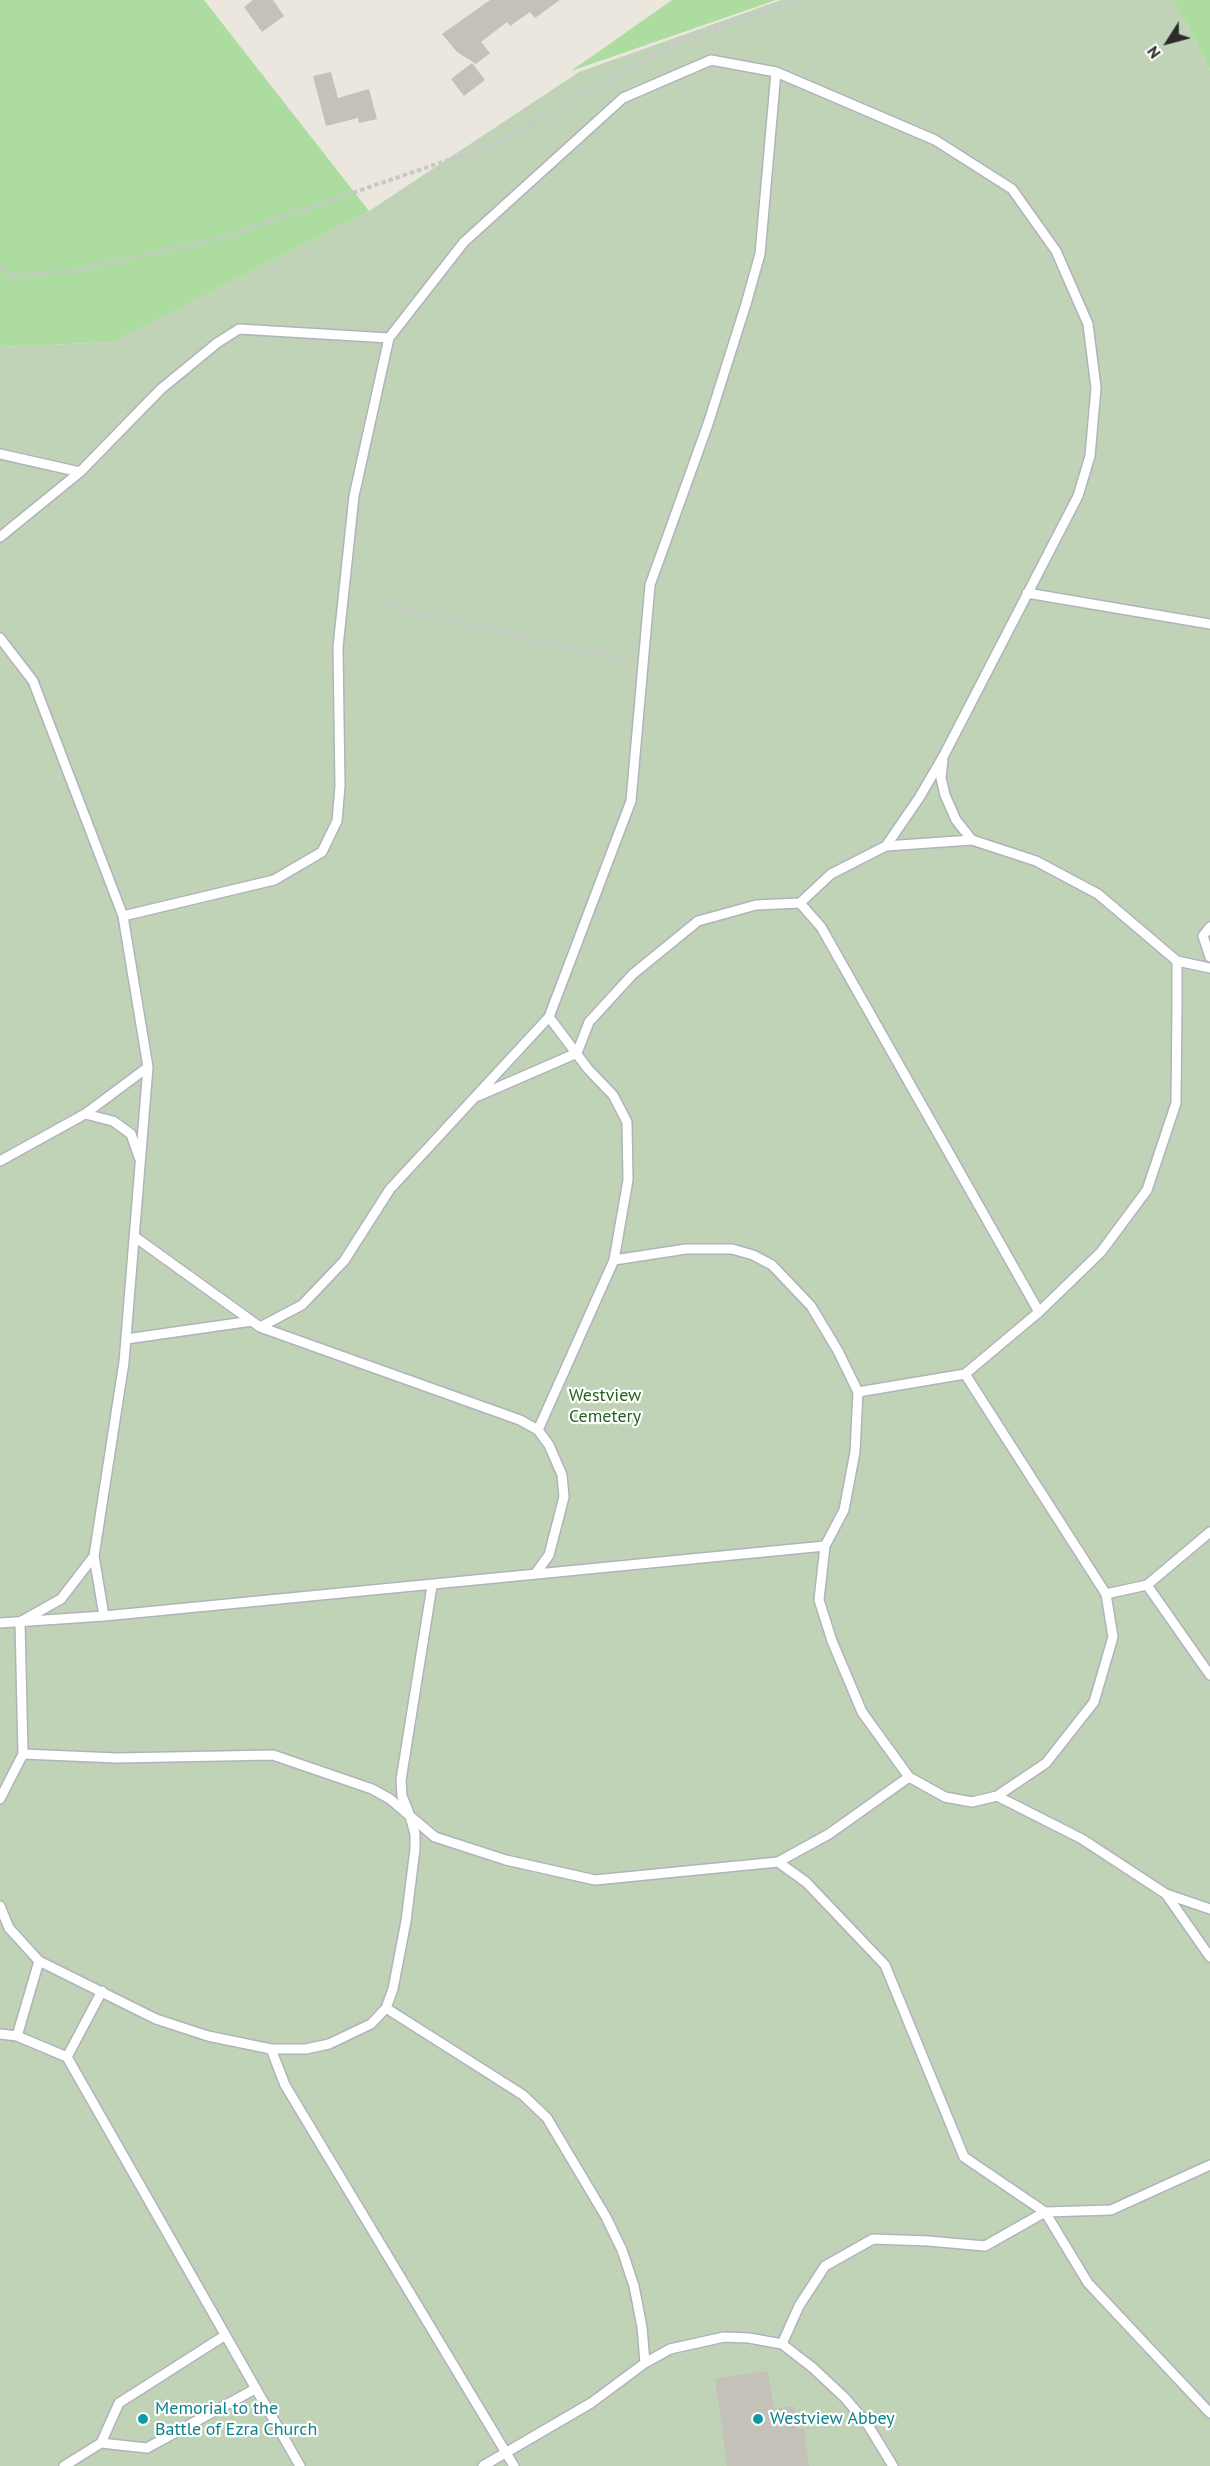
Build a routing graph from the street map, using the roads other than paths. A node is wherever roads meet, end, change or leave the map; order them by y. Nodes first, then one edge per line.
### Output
1 (776, 72) junction
2 (389, 338) junction
3 (0, 454) edge
4 (80, 472) junction
5 (0, 537) edge
6 (1027, 593) junction
7 (1210, 624) edge
8 (0, 638) edge
9 (943, 757) junction
10 (972, 840) junction
11 (885, 846) junction
12 (800, 903) junction
13 (123, 916) junction
14 (1210, 927) edge
15 (1210, 957) edge
16 (1177, 961) junction
17 (1210, 968) edge
18 (549, 1017) junction
19 (577, 1053) junction
20 (148, 1067) junction
21 (475, 1097) junction
22 (85, 1114) junction
23 (0, 1161) edge
24 (141, 1163) junction
25 (135, 1237) junction
26 (614, 1260) junction
27 (1039, 1312) junction
28 (252, 1321) junction
29 (260, 1327) junction
30 (126, 1339) junction
31 (965, 1374) junction
32 (858, 1392) junction
33 (538, 1430) junction
34 (1210, 1532) edge
35 (825, 1546) junction
36 (93, 1556) junction
37 (536, 1573) junction
38 (1147, 1585) junction
39 (432, 1586) junction
40 (1106, 1594) junction
41 (104, 1616) junction
42 (20, 1622) junction
43 (0, 1623) edge
44 (1210, 1675) edge
45 (22, 1754) junction
46 (909, 1776) junction
47 (997, 1796) junction
48 (0, 1799) edge
49 (410, 1816) junction
50 (778, 1862) junction
51 (1166, 1894) junction
52 (0, 1906) edge
53 (1210, 1909) edge
54 (1210, 1957) edge
55 (39, 1961) junction
56 (102, 1991) junction
57 (386, 2008) junction
58 (0, 2034) edge
59 (17, 2036) junction
60 (271, 2049) junction
61 (67, 2057) junction
62 (1210, 2165) edge
63 (1045, 2211) junction
64 (224, 2336) junction
65 (782, 2344) junction
66 (645, 2363) junction
67 (255, 2389) junction
68 (1210, 2413) edge
69 (101, 2443) junction
70 (507, 2453) junction
71 (64, 2466) edge
72 (300, 2466) edge
73 (483, 2466) edge
74 (514, 2466) edge
75 (893, 2466) edge

1 - 2 lane
1 - 6 lane
1 - 18 lane
2 - 4 lane
2 - 13 lane
3 - 4 lane
4 - 5 lane
6 - 7 lane
6 - 9 lane
8 - 13 lane
9 - 10 lane
9 - 11 lane
10 - 11 lane
10 - 16 lane
11 - 12 lane
12 - 19 lane
12 - 27 lane
13 - 20 lane
14 - 15 lane
16 - 17 lane
16 - 27 lane
18 - 19 lane
18 - 21 lane
19 - 21 lane
19 - 26 lane
20 - 22 lane
20 - 24 lane
21 - 29 lane
22 - 23 lane
22 - 24 lane
24 - 25 lane
25 - 28 lane
25 - 30 lane
26 - 32 lane
26 - 33 lane
27 - 31 lane
28 - 29 lane
28 - 30 lane
29 - 33 lane
30 - 36 lane
31 - 32 lane
31 - 40 lane
32 - 35 lane
33 - 37 lane
34 - 38 lane
35 - 37 lane
35 - 46 lane
36 - 41 lane
36 - 42 lane
37 - 39 lane
38 - 40 lane
38 - 44 lane
39 - 41 lane
39 - 49 lane
40 - 47 lane
41 - 42 lane
42 - 43 lane
42 - 45 lane
45 - 48 lane
45 - 49 lane
46 - 47 lane
46 - 50 lane
47 - 51 lane
49 - 50 lane
49 - 57 lane
50 - 63 lane
51 - 53 lane
51 - 54 lane
52 - 55 lane
55 - 56 lane
55 - 59 lane
56 - 60 lane
56 - 61 lane
57 - 60 lane
57 - 66 lane
58 - 59 lane
59 - 61 lane
60 - 70 lane
61 - 64 lane
62 - 63 lane
63 - 65 lane
63 - 68 lane
64 - 67 lane
64 - 69 lane
65 - 66 lane
65 - 75 lane
66 - 70 lane
67 - 69 lane
67 - 72 lane
69 - 71 lane
70 - 73 lane
70 - 74 lane

